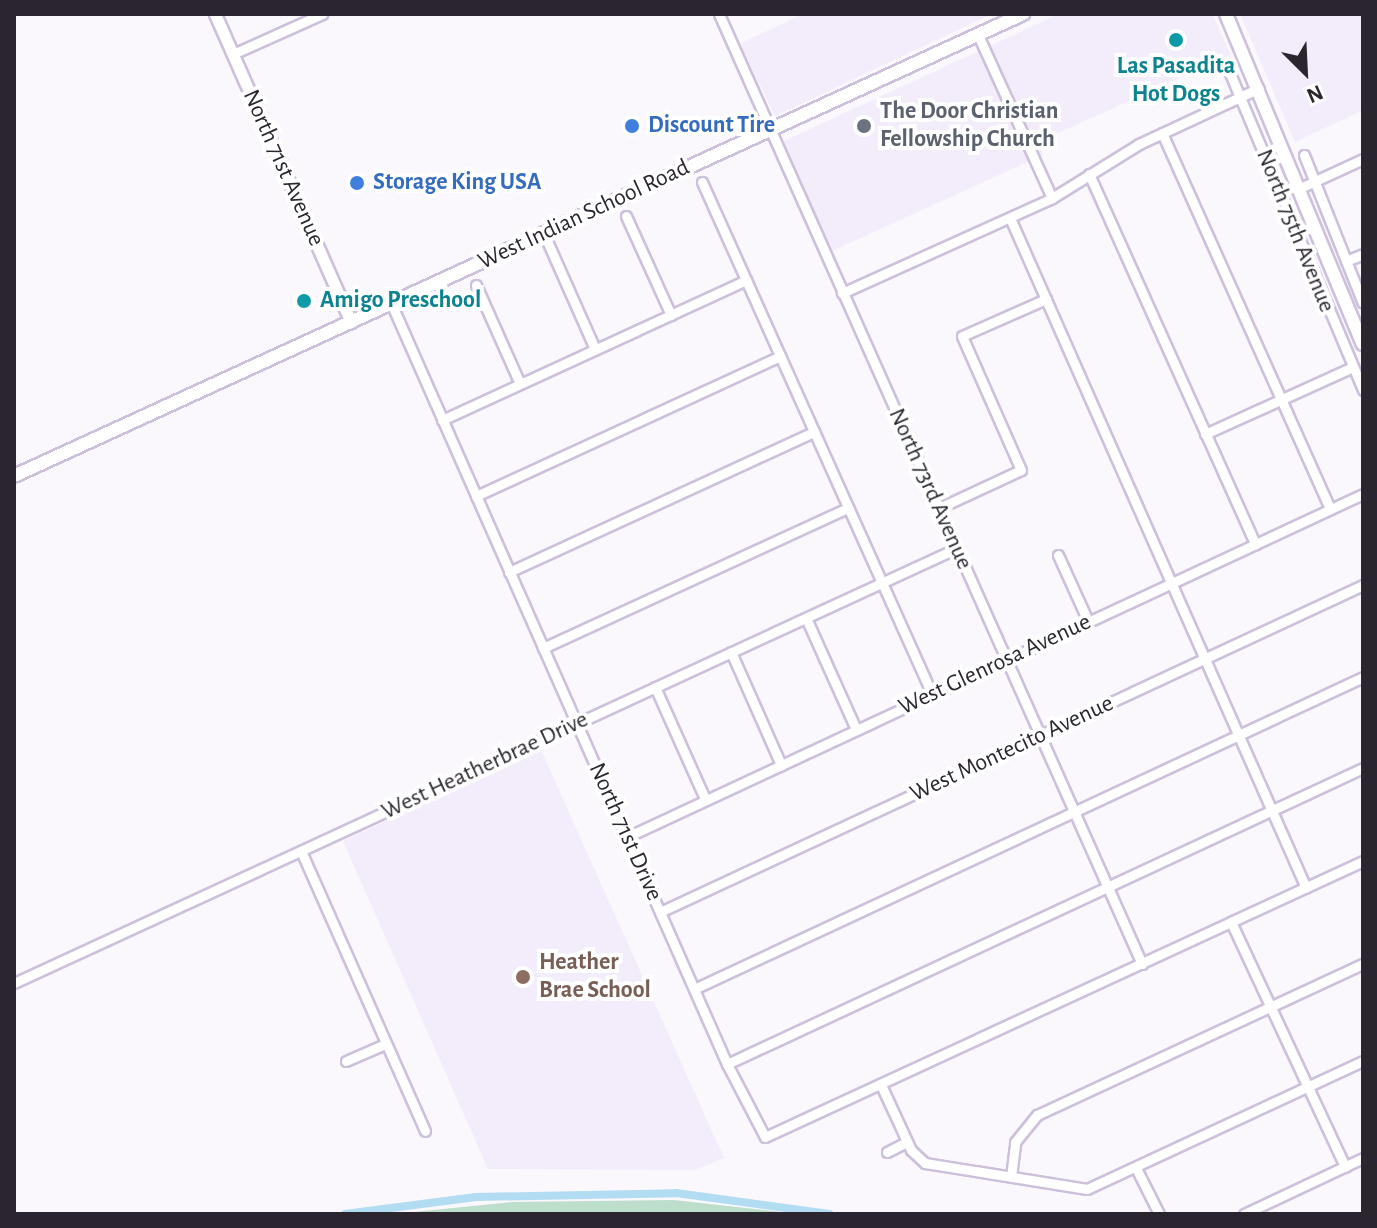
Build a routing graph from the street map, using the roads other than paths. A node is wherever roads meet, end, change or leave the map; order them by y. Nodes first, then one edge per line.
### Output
1 (215, 14) edge
2 (322, 14) edge
3 (719, 14) edge
4 (1023, 14) edge
5 (1226, 14) edge
6 (978, 35) junction
7 (233, 54) junction
8 (1229, 71) dead end
9 (1259, 88) junction
10 (1241, 97) junction
11 (770, 130) junction
12 (1162, 133) junction
13 (1304, 155) dead end
14 (1363, 159) edge
15 (1089, 174) junction
16 (702, 182) dead end
17 (1315, 182) junction
18 (1300, 188) junction
19 (1052, 198) junction
20 (626, 216) dead end
21 (1010, 218) junction
22 (544, 234) junction
23 (1363, 254) edge
24 (1346, 261) junction
25 (746, 280) junction
26 (476, 285) dead end
27 (842, 293) junction
28 (1046, 299) junction
29 (391, 303) junction
30 (1363, 303) edge
31 (671, 315) junction
32 (351, 322) junction
33 (1363, 344) edge
34 (595, 349) junction
35 (780, 356) junction
36 (1353, 367) junction
37 (520, 384) junction
38 (1363, 390) edge
39 (1281, 399) junction
40 (442, 420) junction
41 (814, 432) junction
42 (1205, 434) junction
43 (14, 476) edge
44 (1363, 494) edge
45 (476, 496) junction
46 (848, 508) junction
47 (939, 508) junction
48 (1330, 509) junction
49 (1255, 544) junction
50 (957, 548) junction
51 (1058, 555) dead end
52 (509, 572) junction
53 (1171, 582) junction
54 (882, 583) junction
55 (1363, 585) edge
56 (806, 618) junction
57 (1088, 621) junction
58 (543, 648) junction
59 (731, 652) junction
60 (1205, 658) junction
61 (1005, 659) junction
62 (1363, 677) edge
63 (655, 687) junction
64 (932, 694) junction
65 (577, 723) junction
66 (856, 729) junction
67 (1238, 735) junction
68 (1039, 736) junction
69 (781, 765) junction
70 (1363, 768) edge
71 (705, 799) junction
72 (1272, 810) junction
73 (1072, 812) junction
74 (627, 837) junction
75 (301, 851) junction
76 (1363, 861) edge
77 (1106, 888) junction
78 (1306, 888) junction
79 (660, 912) junction
80 (1231, 922) junction
81 (1142, 964) junction
82 (1363, 964) edge
83 (14, 983) edge
84 (694, 989) junction
85 (1271, 1006) junction
86 (385, 1044) junction
87 (346, 1061) dead end
88 (1363, 1061) edge
89 (727, 1064) junction
90 (881, 1085) junction
91 (1308, 1087) junction
92 (425, 1131) dead end
93 (907, 1142) junction
94 (887, 1152) dead end
95 (1363, 1158) edge
96 (1345, 1167) junction
97 (1136, 1168) junction
98 (1011, 1177) junction
99 (1159, 1214) edge
100 (1244, 1214) edge

1 - 7 street, North 71st Avenue
2 - 7 street
3 - 11 street, North 73rd Avenue
4 - 6 main road, West Indian School Road
5 - 9 main road, North 75th Avenue
6 - 11 main road, West Indian School Road
6 - 19 street
7 - 32 street, North 71st Avenue
8 - 10 street, North 75th Avenue
9 - 10 street
9 - 18 main road, North 75th Avenue
10 - 12 street
10 - 36 street, North 75th Avenue
11 - 22 main road, West Indian School Road
11 - 27 street, North 73rd Avenue
12 - 15 street
12 - 39 street
13 - 17 street, North 75th Avenue
14 - 17 street
15 - 19 street
15 - 42 street
16 - 25 street
17 - 18 street
17 - 24 street, North 75th Avenue
18 - 33 main road, North 75th Avenue
19 - 21 street
20 - 31 street
21 - 27 street
21 - 28 street
22 - 29 main road, West Indian School Road
22 - 34 street
23 - 24 street
24 - 30 street, North 75th Avenue
25 - 31 street
25 - 35 street
26 - 37 street
27 - 47 street, North 73rd Avenue
28 - 47 street
28 - 53 street
29 - 32 main road, West Indian School Road
29 - 40 street, North 71st Drive
31 - 34 street
32 - 43 main road, West Indian School Road
34 - 37 street
35 - 41 street
35 - 45 street
36 - 38 street, North 75th Avenue
36 - 39 street
37 - 40 street
39 - 42 street
39 - 48 street
40 - 45 street, North 71st Drive
41 - 46 street
41 - 52 street
42 - 49 street
44 - 48 street, West Glenrosa Avenue
45 - 52 street, North 71st Drive
46 - 54 street
46 - 58 street
47 - 50 street, North 73rd Avenue
48 - 49 street, West Glenrosa Avenue
49 - 53 street, West Glenrosa Avenue
50 - 54 street, West Heatherbrae Drive
50 - 61 street, North 73rd Avenue
51 - 57 street
52 - 58 street, North 71st Drive
53 - 57 street, West Glenrosa Avenue
53 - 60 street
54 - 56 street, West Heatherbrae Drive
54 - 64 street
55 - 60 street, West Montecito Avenue
56 - 59 street, West Heatherbrae Drive
56 - 66 street
57 - 61 street, West Glenrosa Avenue
58 - 65 street, North 71st Drive
59 - 63 street, West Heatherbrae Drive
59 - 69 street
60 - 67 street
60 - 68 street, West Montecito Avenue
61 - 64 street, West Glenrosa Avenue
61 - 68 street, North 73rd Avenue
62 - 67 street
63 - 65 street, West Heatherbrae Drive
63 - 71 street
64 - 66 street, West Glenrosa Avenue
65 - 74 street, North 71st Drive
65 - 75 street, West Heatherbrae Drive
66 - 69 street, West Glenrosa Avenue
67 - 72 street
67 - 73 street
68 - 73 street, North 73rd Avenue
68 - 79 street, West Montecito Avenue
69 - 71 street, West Glenrosa Avenue
70 - 72 street
71 - 74 street, West Glenrosa Avenue
72 - 77 street
72 - 78 street
73 - 77 street, North 73rd Avenue
73 - 84 street
74 - 79 street, North 71st Drive
75 - 83 street, West Heatherbrae Drive
75 - 86 street
76 - 78 street
77 - 81 street, North 73rd Avenue
77 - 89 street
78 - 80 street
79 - 84 street, North 71st Drive
80 - 81 street
80 - 85 street
81 - 90 street
82 - 85 street
84 - 89 street, North 71st Drive
85 - 91 street
85 - 98 street
86 - 87 street
86 - 92 street
88 - 91 street
89 - 90 street, North 71st Drive
90 - 93 street
91 - 96 street
91 - 97 street
93 - 94 street
93 - 98 street
95 - 96 street
96 - 100 street
97 - 98 street
97 - 99 street

